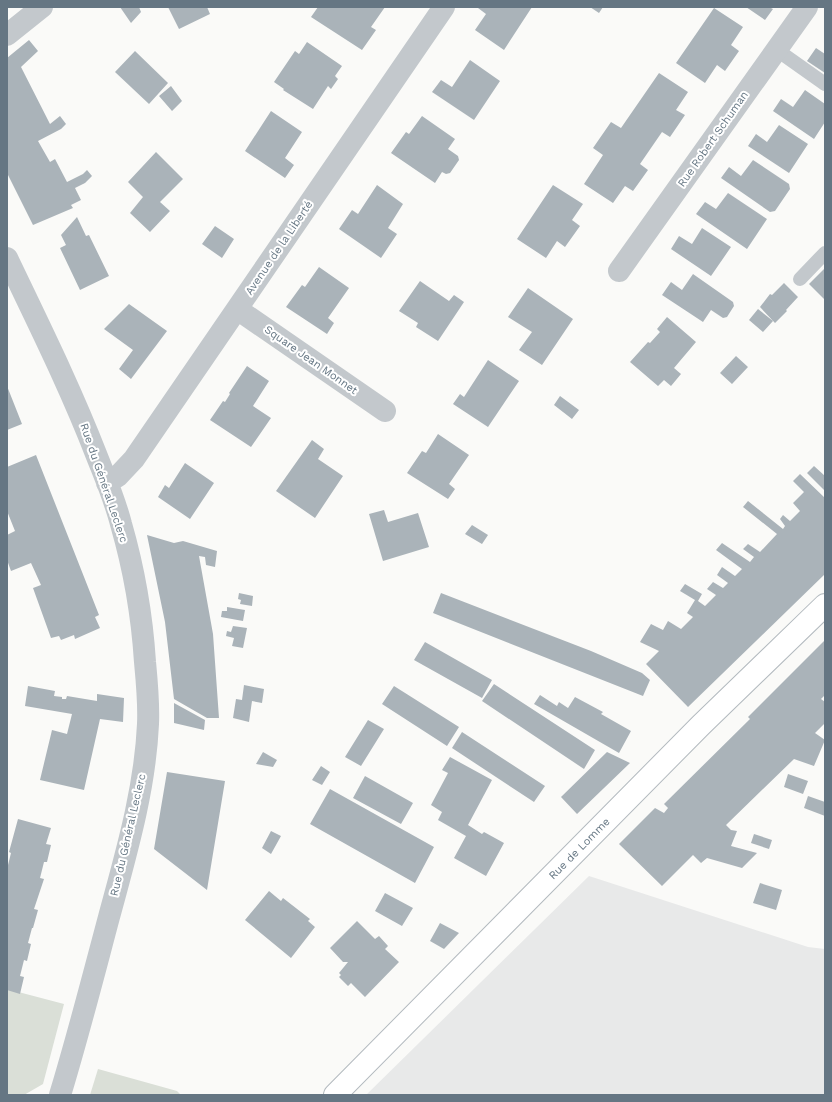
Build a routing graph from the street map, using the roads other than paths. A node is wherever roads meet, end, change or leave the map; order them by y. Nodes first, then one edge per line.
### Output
1 (42, 7) edge
2 (444, 7) edge
3 (807, 7) edge
4 (7, 35) edge
5 (777, 50) junction
6 (825, 84) edge
7 (825, 252) edge
8 (7, 258) edge
9 (619, 270) dead end
10 (800, 279) dead end
11 (237, 309) junction
12 (385, 411) dead end
13 (107, 483) junction
14 (825, 605) edge
15 (60, 1095) edge
16 (335, 1095) edge

1 - 4 street
2 - 11 street, Avenue de la Liberté
3 - 5 street, Rue Robert Schuman
5 - 6 lane
5 - 9 street, Rue Robert Schuman
7 - 10 lane
8 - 13 street, Rue du Général Leclerc
11 - 12 street, Square Jean Monnet
11 - 13 street, Avenue de la Liberté
13 - 15 street, Rue du Général Leclerc
14 - 16 main road, Rue de Lomme

